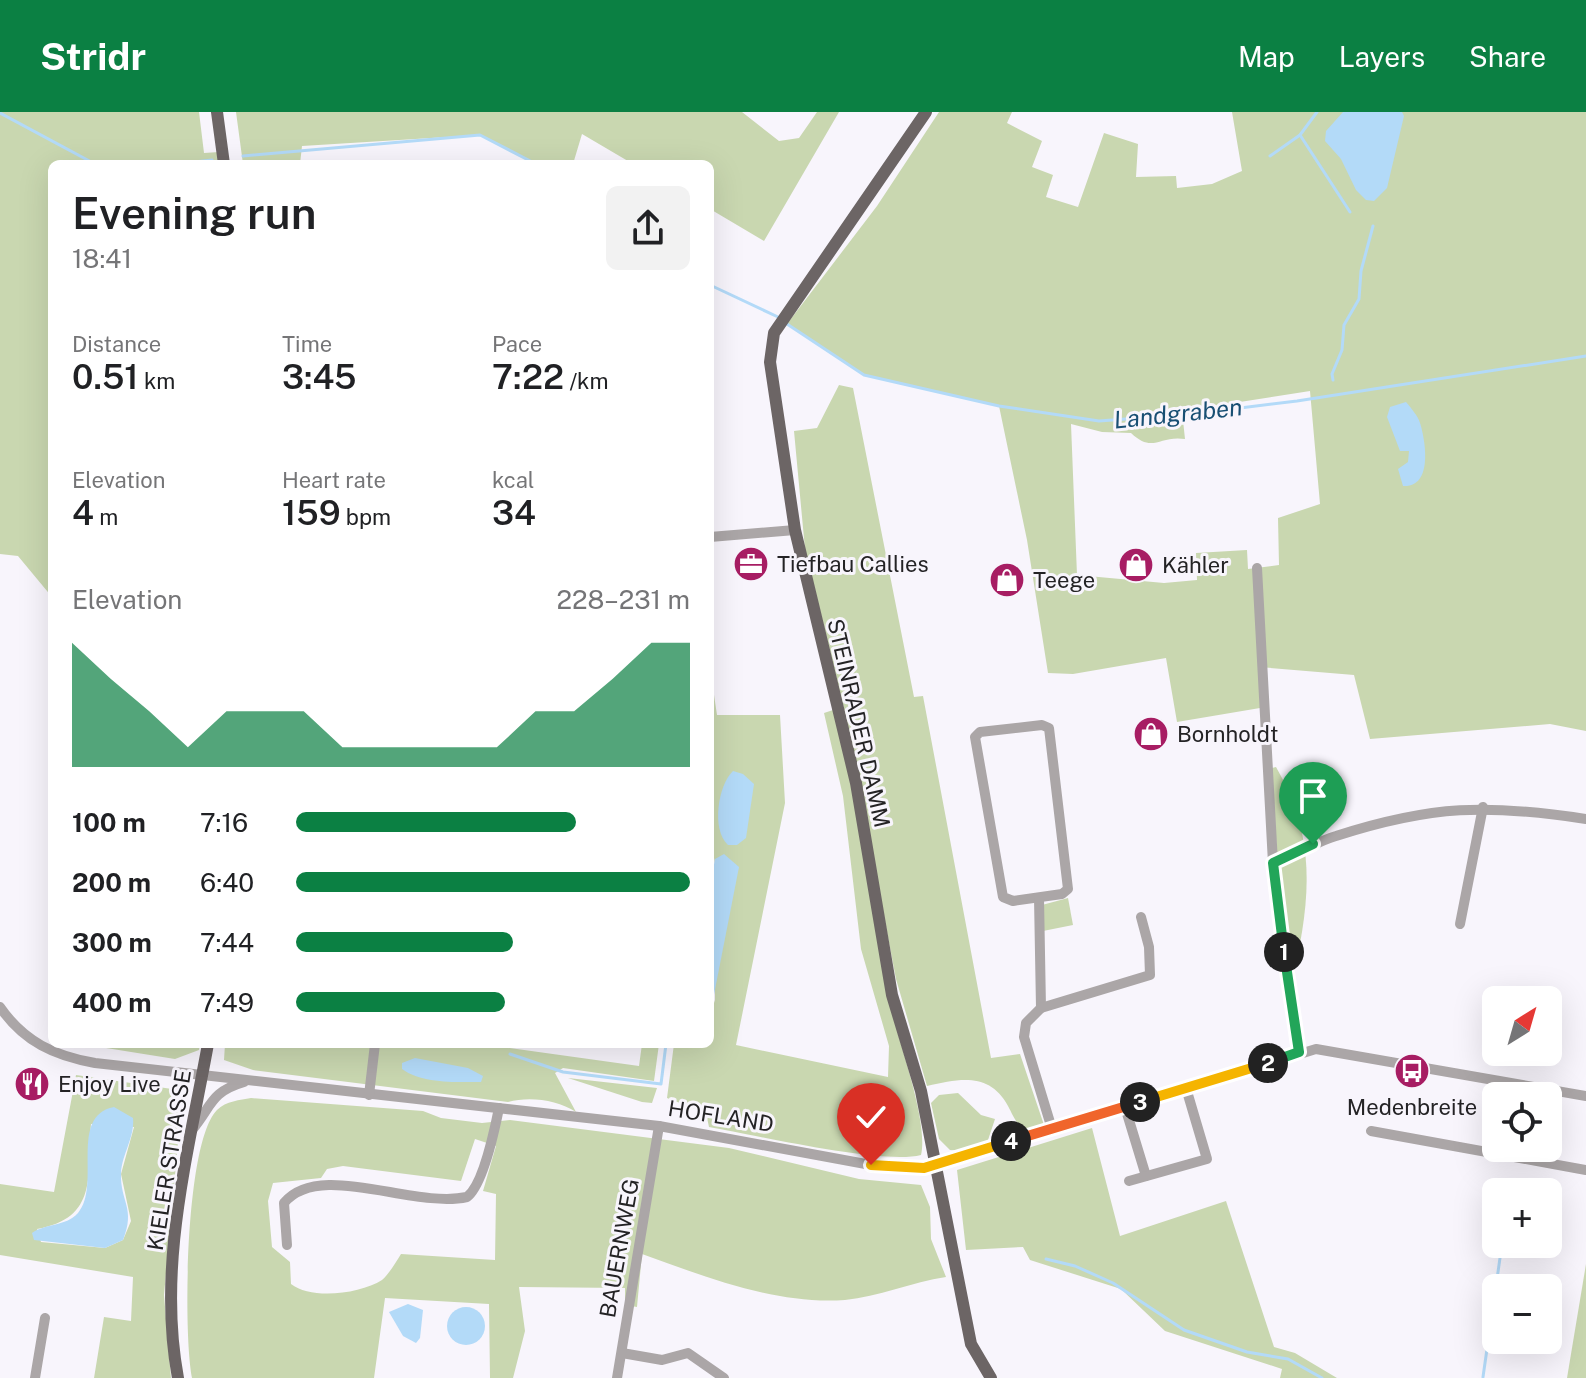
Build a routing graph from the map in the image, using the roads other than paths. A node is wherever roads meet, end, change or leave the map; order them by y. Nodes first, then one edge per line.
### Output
1 (217, 112) edge
2 (926, 112) edge
3 (223, 160) edge
4 (795, 530) junction
5 (714, 537) edge
6 (1257, 568) dead end
7 (1483, 807) junction
8 (1586, 819) edge
9 (1273, 863) junction
10 (1039, 898) junction
11 (1141, 917) dead end
12 (1460, 924) dead end
13 (0, 1007) edge
14 (1041, 1008) junction
15 (207, 1048) edge
16 (375, 1048) edge
17 (1299, 1052) junction
18 (201, 1076) junction
19 (248, 1081) junction
20 (1186, 1088) junction
21 (369, 1095) junction
22 (1586, 1096) edge
23 (1125, 1107) junction
24 (499, 1108) junction
25 (659, 1126) junction
26 (1052, 1129) junction
27 (192, 1130) junction
28 (1371, 1131) dead end
29 (935, 1165) junction
30 (1586, 1170) edge
31 (1146, 1176) junction
32 (1129, 1181) dead end
33 (287, 1245) dead end
34 (45, 1318) dead end
35 (622, 1353) junction
36 (35, 1378) edge
37 (178, 1378) edge
38 (617, 1378) edge
39 (724, 1378) edge
40 (991, 1378) edge

1 - 3 main road
2 - 4 main road, STEINRADER DAMM
4 - 5 street
4 - 29 main road, STEINRADER DAMM
6 - 9 street
7 - 8 street
7 - 9 street
7 - 12 street
9 - 17 street
10 - 10 street
10 - 14 street
11 - 14 street
13 - 18 street, HOFLAND
14 - 26 street
15 - 18 main road, KIELER STRASSE
16 - 21 street
17 - 20 street, HOFLAND
17 - 22 street, HOFLAND
18 - 19 street, HOFLAND
18 - 27 main road, KIELER STRASSE
19 - 21 street, HOFLAND
19 - 27 street
20 - 23 street, HOFLAND
20 - 31 street
21 - 24 street, HOFLAND
23 - 26 street, HOFLAND
23 - 31 street
24 - 25 street, HOFLAND
24 - 33 street
25 - 29 street, HOFLAND
25 - 35 street, BAUERNWEG
26 - 29 street, HOFLAND
27 - 37 main road, KIELER STRASSE
28 - 30 street
29 - 40 main road, STEINRADER DAMM
31 - 32 street
34 - 36 street
35 - 38 street, BAUERNWEG
35 - 39 street

